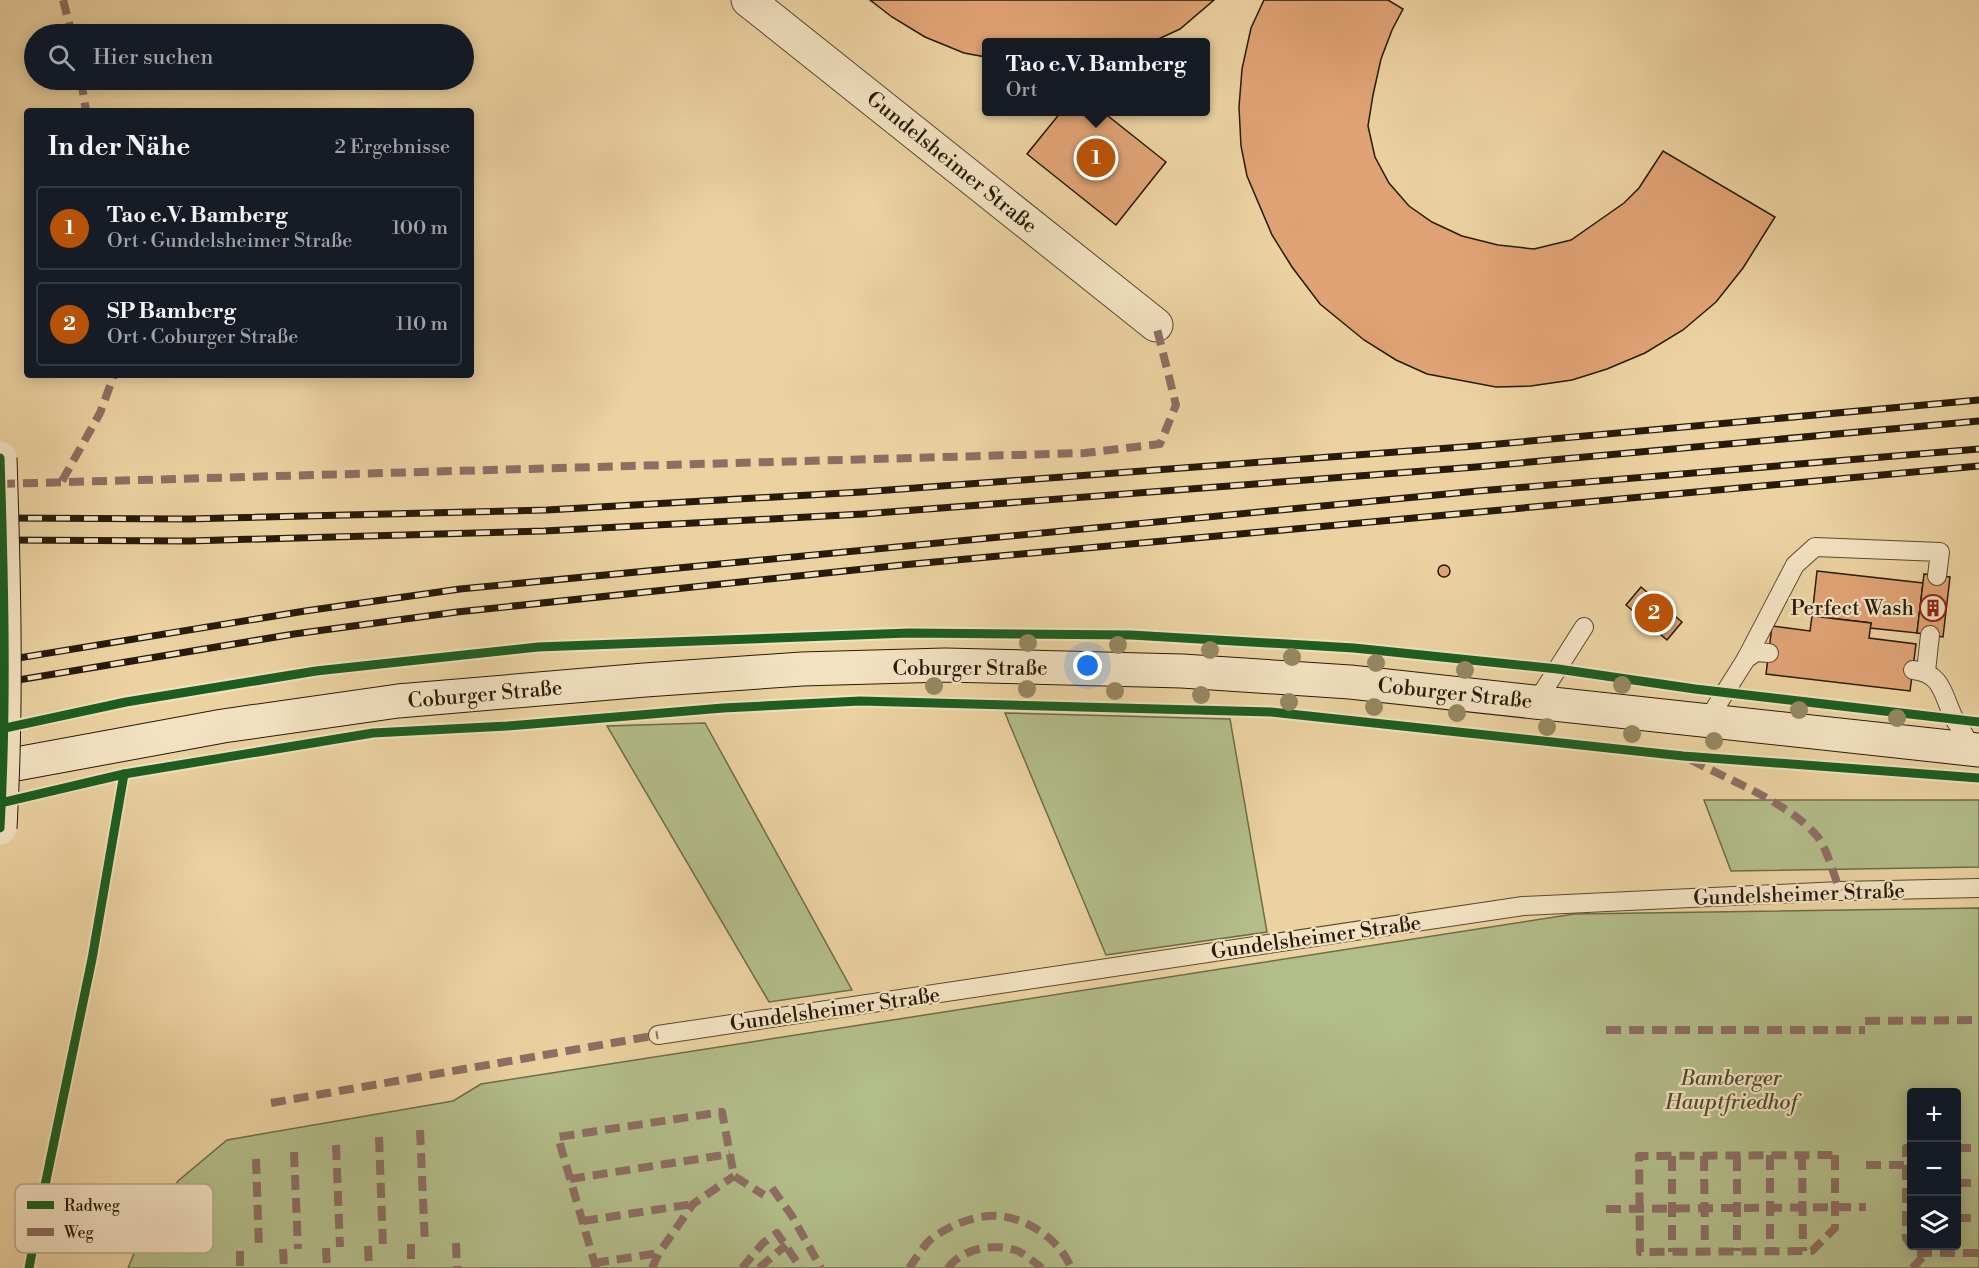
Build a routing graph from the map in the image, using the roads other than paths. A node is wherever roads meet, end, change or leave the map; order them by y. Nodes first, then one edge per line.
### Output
1 (748, 0) edge
2 (1156, 325) dead end
3 (0, 458) edge
4 (1937, 576) dead end
5 (1584, 627) dead end
6 (1930, 635) dead end
7 (1769, 653) dead end
8 (1746, 659) junction
9 (1537, 701) junction
10 (1707, 721) junction
11 (1975, 749) edge
12 (0, 767) edge
13 (0, 828) edge
14 (1979, 888) edge
15 (657, 1035) dead end

1 - 2 street, Gundelsheimer Straße
3 - 13 street, bridge
4 - 8 lane
5 - 9 lane
6 - 11 lane
7 - 8 lane
8 - 10 lane
9 - 10 street, Coburger Straße
9 - 12 street, Coburger Straße
10 - 11 street, Coburger Straße
14 - 15 lane, Gundelsheimer Straße

